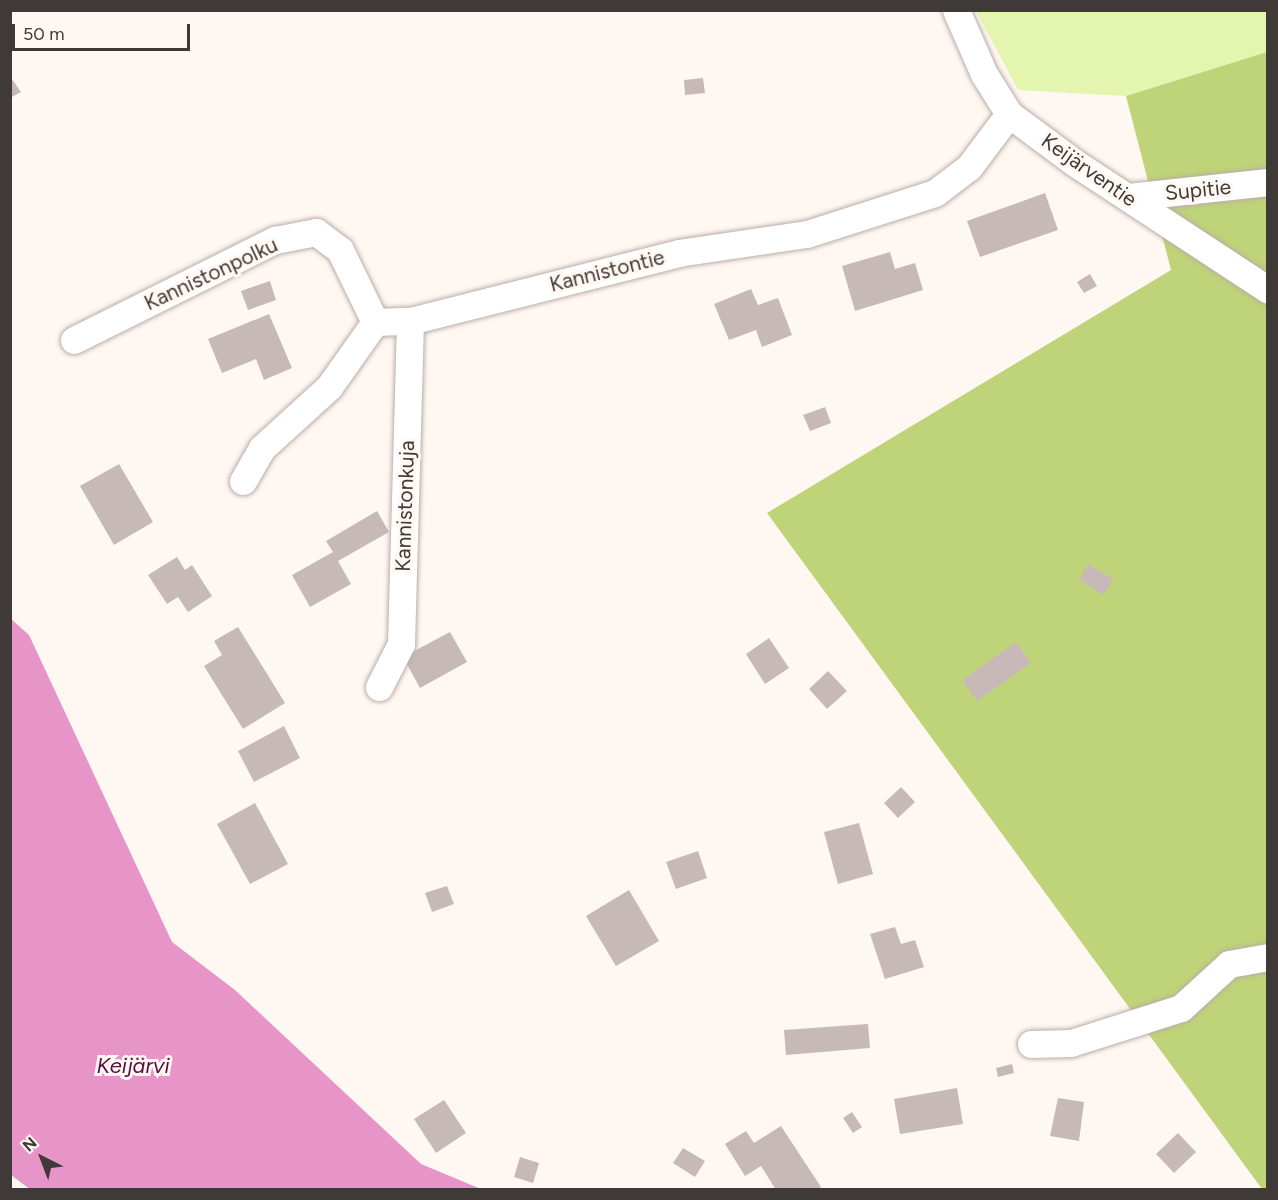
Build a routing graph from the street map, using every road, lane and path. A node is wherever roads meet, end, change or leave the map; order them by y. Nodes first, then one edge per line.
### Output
1 (956, 10) edge
2 (1009, 114) junction
3 (1268, 182) edge
4 (1128, 197) junction
5 (1268, 290) edge
6 (410, 321) junction
7 (375, 322) junction
8 (74, 340) dead end
9 (243, 481) dead end
10 (379, 687) dead end
11 (1268, 957) edge
12 (1031, 1044) dead end

1 - 2 street, Keijärventie
2 - 4 street, Keijärventie
2 - 6 street, Kannistontie
3 - 4 street, Supitie
4 - 5 street, Keijärventie
6 - 7 street, Kannistontie
6 - 10 street, Kannistonkuja
7 - 8 street, Kannistonpolku
7 - 9 street
11 - 12 street

